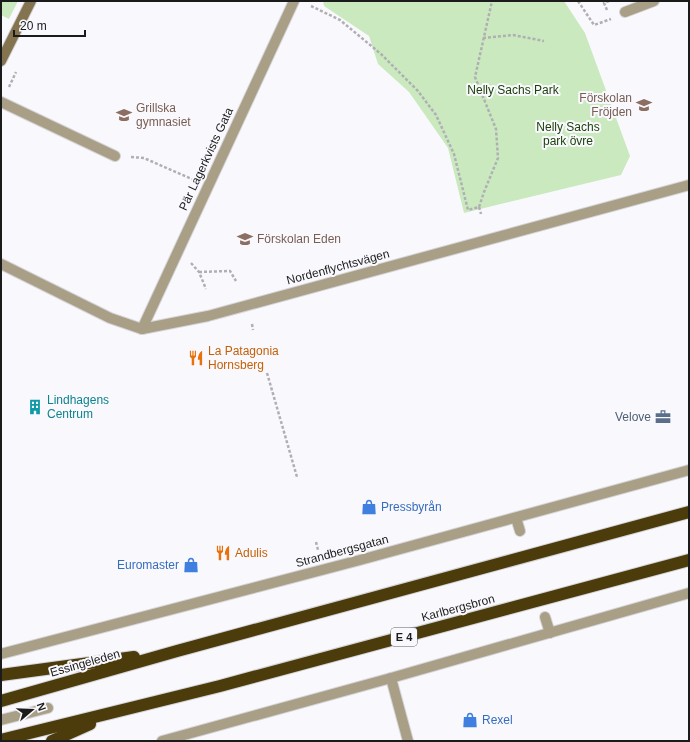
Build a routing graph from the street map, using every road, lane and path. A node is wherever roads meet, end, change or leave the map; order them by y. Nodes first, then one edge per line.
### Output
1 (31, 1) edge
2 (294, 1) edge
3 (492, 1) edge
4 (578, 1) edge
5 (654, 1) edge
6 (307, 4) dead end
7 (625, 12) dead end
8 (602, 22) dead end
9 (483, 38) junction
10 (544, 41) dead end
11 (1, 60) edge
12 (1, 102) edge
13 (115, 156) dead end
14 (144, 158) dead end
15 (197, 182) dead end
16 (689, 184) edge
17 (479, 207) junction
18 (481, 214) dead end
19 (190, 262) dead end
20 (1, 264) edge
21 (199, 272) junction
22 (236, 281) dead end
23 (206, 289) dead end
24 (252, 324) dead end
25 (142, 329) junction
26 (253, 330) dead end
27 (267, 373) dead end
28 (689, 470) edge
29 (297, 477) dead end
30 (689, 512) edge
31 (516, 518) junction
32 (520, 531) dead end
33 (316, 542) dead end
34 (318, 550) dead end
35 (689, 560) edge
36 (689, 593) edge
37 (545, 617) dead end
38 (550, 632) junction
39 (176, 651) junction
40 (1, 654) edge
41 (1, 675) edge
42 (391, 678) junction
43 (1, 701) edge
44 (48, 708) dead end
45 (118, 712) junction
46 (1, 720) edge
47 (1, 740) edge
48 (52, 741) edge
49 (162, 741) edge
50 (408, 741) edge

1 - 11 street
2 - 25 street, Pär Lagerkvists Gata
3 - 9 path
4 - 8 path
5 - 7 street
6 - 17 path
9 - 10 path
9 - 17 path
12 - 13 street
14 - 15 path
16 - 25 street, Nordenflychtsvägen
17 - 18 path
19 - 21 path
20 - 25 street
21 - 22 path
21 - 23 path
24 - 26 path
27 - 29 path
28 - 31 street, Strandbergsgatan
30 - 39 highway
31 - 32 street
31 - 40 street, Strandbergsgatan
33 - 34 path
35 - 45 highway, Karlbergsbron / E 4
36 - 38 street
37 - 38 street
38 - 42 street
39 - 41 highway
39 - 43 highway, Essingeleden
42 - 49 street
42 - 50 street
44 - 46 street
45 - 47 highway, E 4
45 - 48 highway

